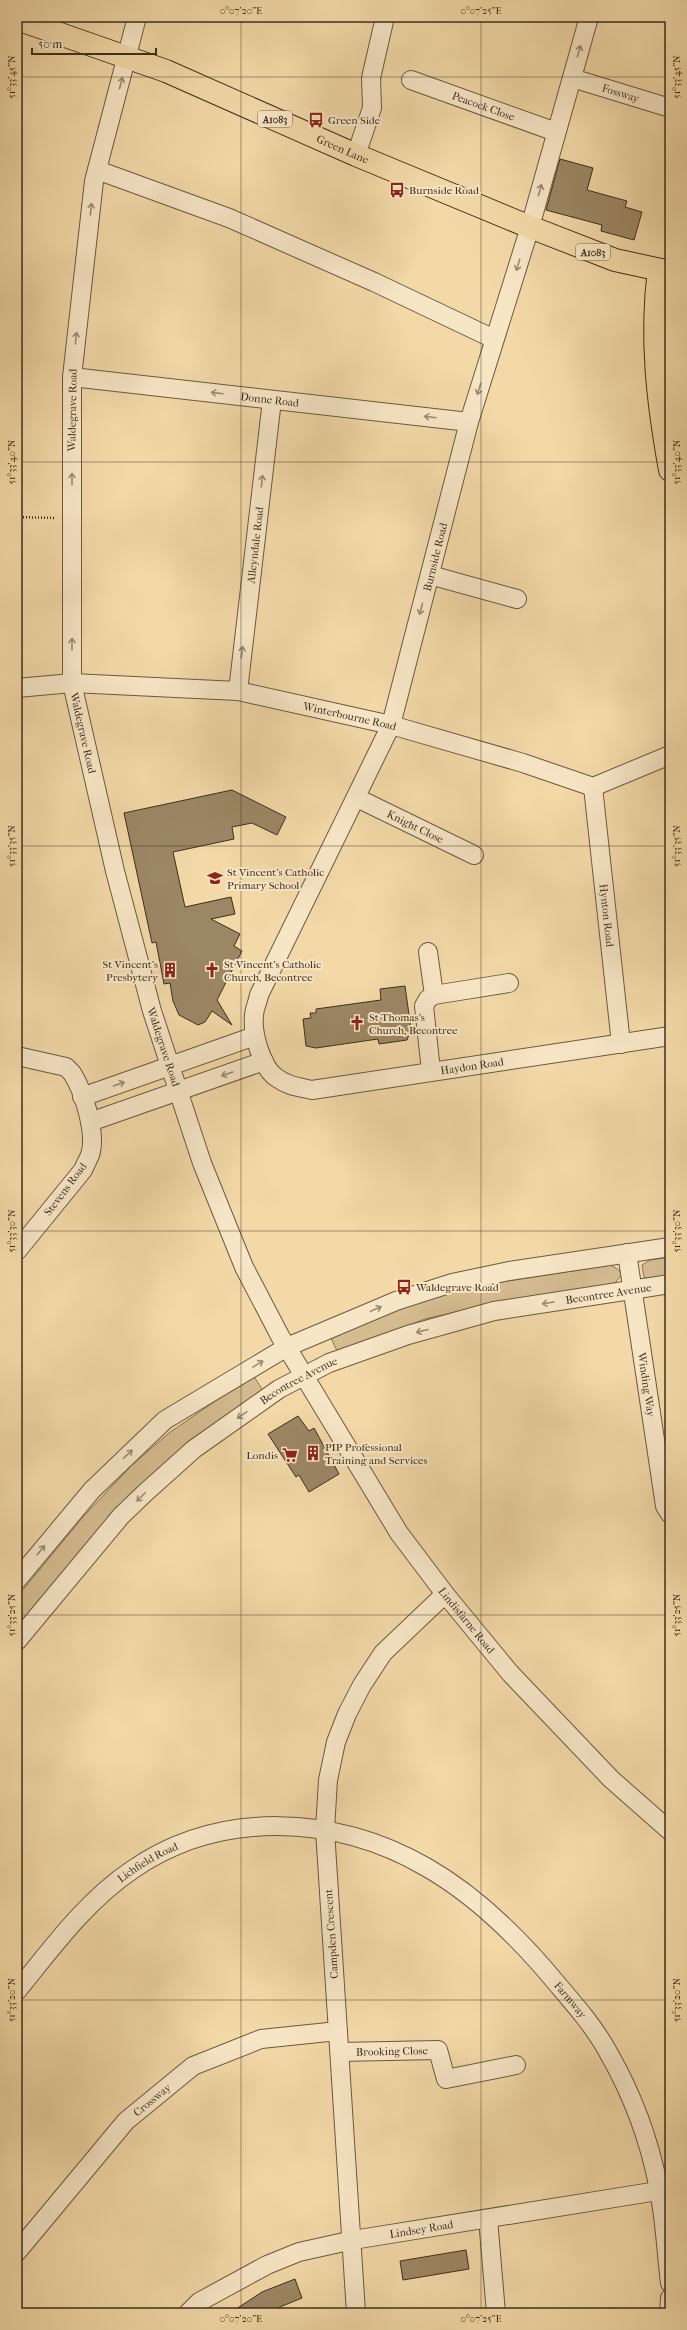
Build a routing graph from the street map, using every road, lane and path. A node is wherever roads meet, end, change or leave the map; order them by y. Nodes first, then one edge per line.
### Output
1 (137, 17) edge
2 (385, 17) edge
3 (589, 17) edge
4 (17, 19) edge
5 (128, 57) junction
6 (572, 78) junction
7 (411, 80) dead end
8 (670, 108) edge
9 (556, 132) junction
10 (356, 156) junction
11 (96, 170) junction
12 (530, 227) junction
13 (664, 271) edge
14 (494, 339) junction
15 (72, 377) junction
16 (272, 400) junction
17 (469, 422) junction
18 (666, 425) edge
19 (670, 470) edge
20 (17, 517) edge
21 (72, 518) junction
22 (430, 575) junction
23 (517, 599) dead end
24 (72, 683) junction
25 (17, 688) edge
26 (238, 691) junction
27 (391, 725) junction
28 (670, 755) edge
29 (593, 787) junction
30 (357, 798) junction
31 (474, 855) dead end
32 (428, 952) dead end
33 (509, 983) dead end
34 (434, 995) junction
35 (255, 1036) junction
36 (670, 1036) edge
37 (621, 1044) junction
38 (17, 1056) edge
39 (264, 1061) junction
40 (170, 1066) junction
41 (431, 1071) junction
42 (275, 1078) joint
43 (179, 1091) junction
44 (82, 1097) junction
45 (90, 1122) junction
46 (670, 1247) edge
47 (17, 1251) edge
48 (627, 1253) junction
49 (670, 1284) edge
50 (632, 1290) junction
51 (287, 1347) junction
52 (304, 1376) junction
53 (670, 1514) edge
54 (17, 1580) edge
55 (445, 1594) junction
56 (17, 1640) edge
57 (325, 1830) junction
58 (670, 1831) edge
59 (19, 1985) edge
60 (338, 2031) junction
61 (340, 2052) junction
62 (516, 2065) dead end
63 (665, 2191) edge
64 (488, 2218) junction
65 (353, 2240) junction
66 (17, 2252) edge
67 (670, 2283) edge
68 (670, 2298) edge
69 (188, 2313) edge
70 (356, 2313) edge
71 (496, 2313) edge
72 (668, 2313) edge

1 - 5 street, Waldegrave Road
2 - 10 street
6 -> 3 street, Burnside Road
4 - 5 main road, Green Lane / A1083
5 - 10 main road, Green Lane / A1083
11 -> 5 street, Waldegrave Road
6 - 8 street, Fossway
6 - 9 street, Burnside Road
7 - 9 street, Peacock Close
12 -> 9 street, Burnside Road
10 - 12 main road, Green Lane / A1083
11 - 14 street
15 -> 11 street, Waldegrave Road
12 - 13 main road, Green Lane / A1083
12 -> 14 street, Burnside Road
13 - 18 main road
14 -> 17 street, Burnside Road
16 -> 15 street, Donne Road
21 -> 15 street, Waldegrave Road
17 -> 16 street, Donne Road
26 -> 16 street, Alleyndale Road
17 - 22 street, Burnside Road
18 - 19 main road
20 - 21 path
24 -> 21 street, Waldegrave Road
22 - 23 street
22 -> 27 street, Burnside Road
24 - 25 street, Winterbourne Road
24 - 26 street, Winterbourne Road
24 - 40 street, Waldegrave Road
26 - 27 street, Winterbourne Road
27 - 29 street, Winterbourne Road
27 - 30 street, Burnside Road
28 - 29 street
29 - 37 street, Hynton Road
30 - 31 street, Knight Close
30 - 35 street, Burnside Road
32 - 34 street
33 - 34 street
34 - 41 street
35 - 39 street, Burnside Road
35 - 40 street
36 - 37 street, Haydon Road
37 - 41 street, Haydon Road
38 - 44 street, Stevens Road
39 - 42 street, Burnside Road
39 -> 43 street
40 - 43 street, Waldegrave Road
44 -> 40 street
41 - 42 street, Haydon Road
43 - 45 street
43 - 51 street, Waldegrave Road
44 - 45 street, Stevens Road
45 - 47 street, Stevens Road
46 - 48 street
48 - 50 street, Winding Way
51 -> 48 street
49 - 50 street, Becontree Avenue
50 -> 52 street, Becontree Avenue
50 - 53 street, Winding Way
51 - 52 street, Waldegrave Road
54 -> 51 street
52 - 55 street, Lindisfarne Road
52 -> 56 street, Becontree Avenue
55 - 57 street, Campden Crescent
55 - 58 street, Lindisfarne Road
57 - 59 street, Lichfield Road
57 - 60 street, Campden Crescent
57 - 63 street, Farmway
60 - 61 street, Campden Crescent
60 - 66 street, Crossway
61 - 62 street, Brooking Close
61 - 65 street, Campden Crescent
63 - 64 street, Lindsey Road
63 - 67 street, Farmway
64 - 65 street, Lindsey Road
64 - 71 street
65 - 69 street, Lindsey Road
65 - 70 street, Campden Crescent
68 - 72 street

